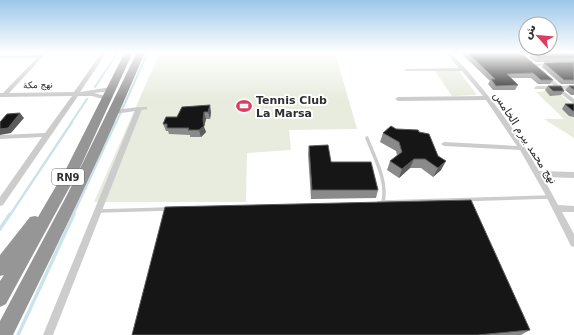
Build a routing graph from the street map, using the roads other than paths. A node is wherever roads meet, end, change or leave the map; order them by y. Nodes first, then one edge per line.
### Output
1 (29, 68) edge
2 (95, 68) edge
3 (121, 68) edge
4 (134, 68) edge
5 (464, 69) joint
6 (406, 70) dead end
7 (544, 74) edge
8 (574, 87) edge
9 (537, 88) dead end
10 (559, 89) junction
11 (109, 93) junction
12 (76, 94) junction
13 (2, 95) edge
14 (488, 98) junction
15 (398, 99) dead end
16 (574, 102) edge
17 (115, 112) junction
18 (47, 135) junction
19 (0, 137) edge
20 (367, 138) dead end
21 (444, 144) dead end
22 (521, 148) junction
23 (72, 170) junction
24 (538, 174) junction
25 (574, 175) edge
26 (550, 197) junction
27 (383, 202) junction
28 (0, 203) edge
29 (377, 204) edge
30 (556, 208) junction
31 (170, 209) edge
32 (574, 209) edge
33 (99, 211) junction
34 (574, 243) edge
35 (0, 268) edge
36 (0, 298) edge
37 (3, 335) edge
38 (48, 335) edge

1 - 13 street
2 - 12 street
3 - 11 highway, RN9
4 - 17 highway, RN9
5 - 6 street
5 - 14 street, نهج محمد بيرم الخامس
7 - 10 street
8 - 10 street
9 - 10 street
10 - 16 street
11 - 12 street
11 - 12 street
11 - 23 highway, RN9
12 - 13 street, نهج مكة
12 - 18 street
14 - 15 street
14 - 22 street, نهج محمد بيرم الخامس
17 - 33 street
17 - 37 highway, RN9
18 - 19 street
18 - 28 street
20 - 27 lane
21 - 22 street
22 - 24 street, نهج محمد بيرم الخامس
23 - 35 highway
23 - 36 highway, RN9
24 - 25 street
24 - 26 street, نهج محمد بيرم الخامس
26 - 27 lane
26 - 30 street, نهج محمد بيرم الخامس
27 - 29 lane
30 - 32 street
30 - 34 street, نهج محمد بيرم الخامس
31 - 33 lane
33 - 38 street

